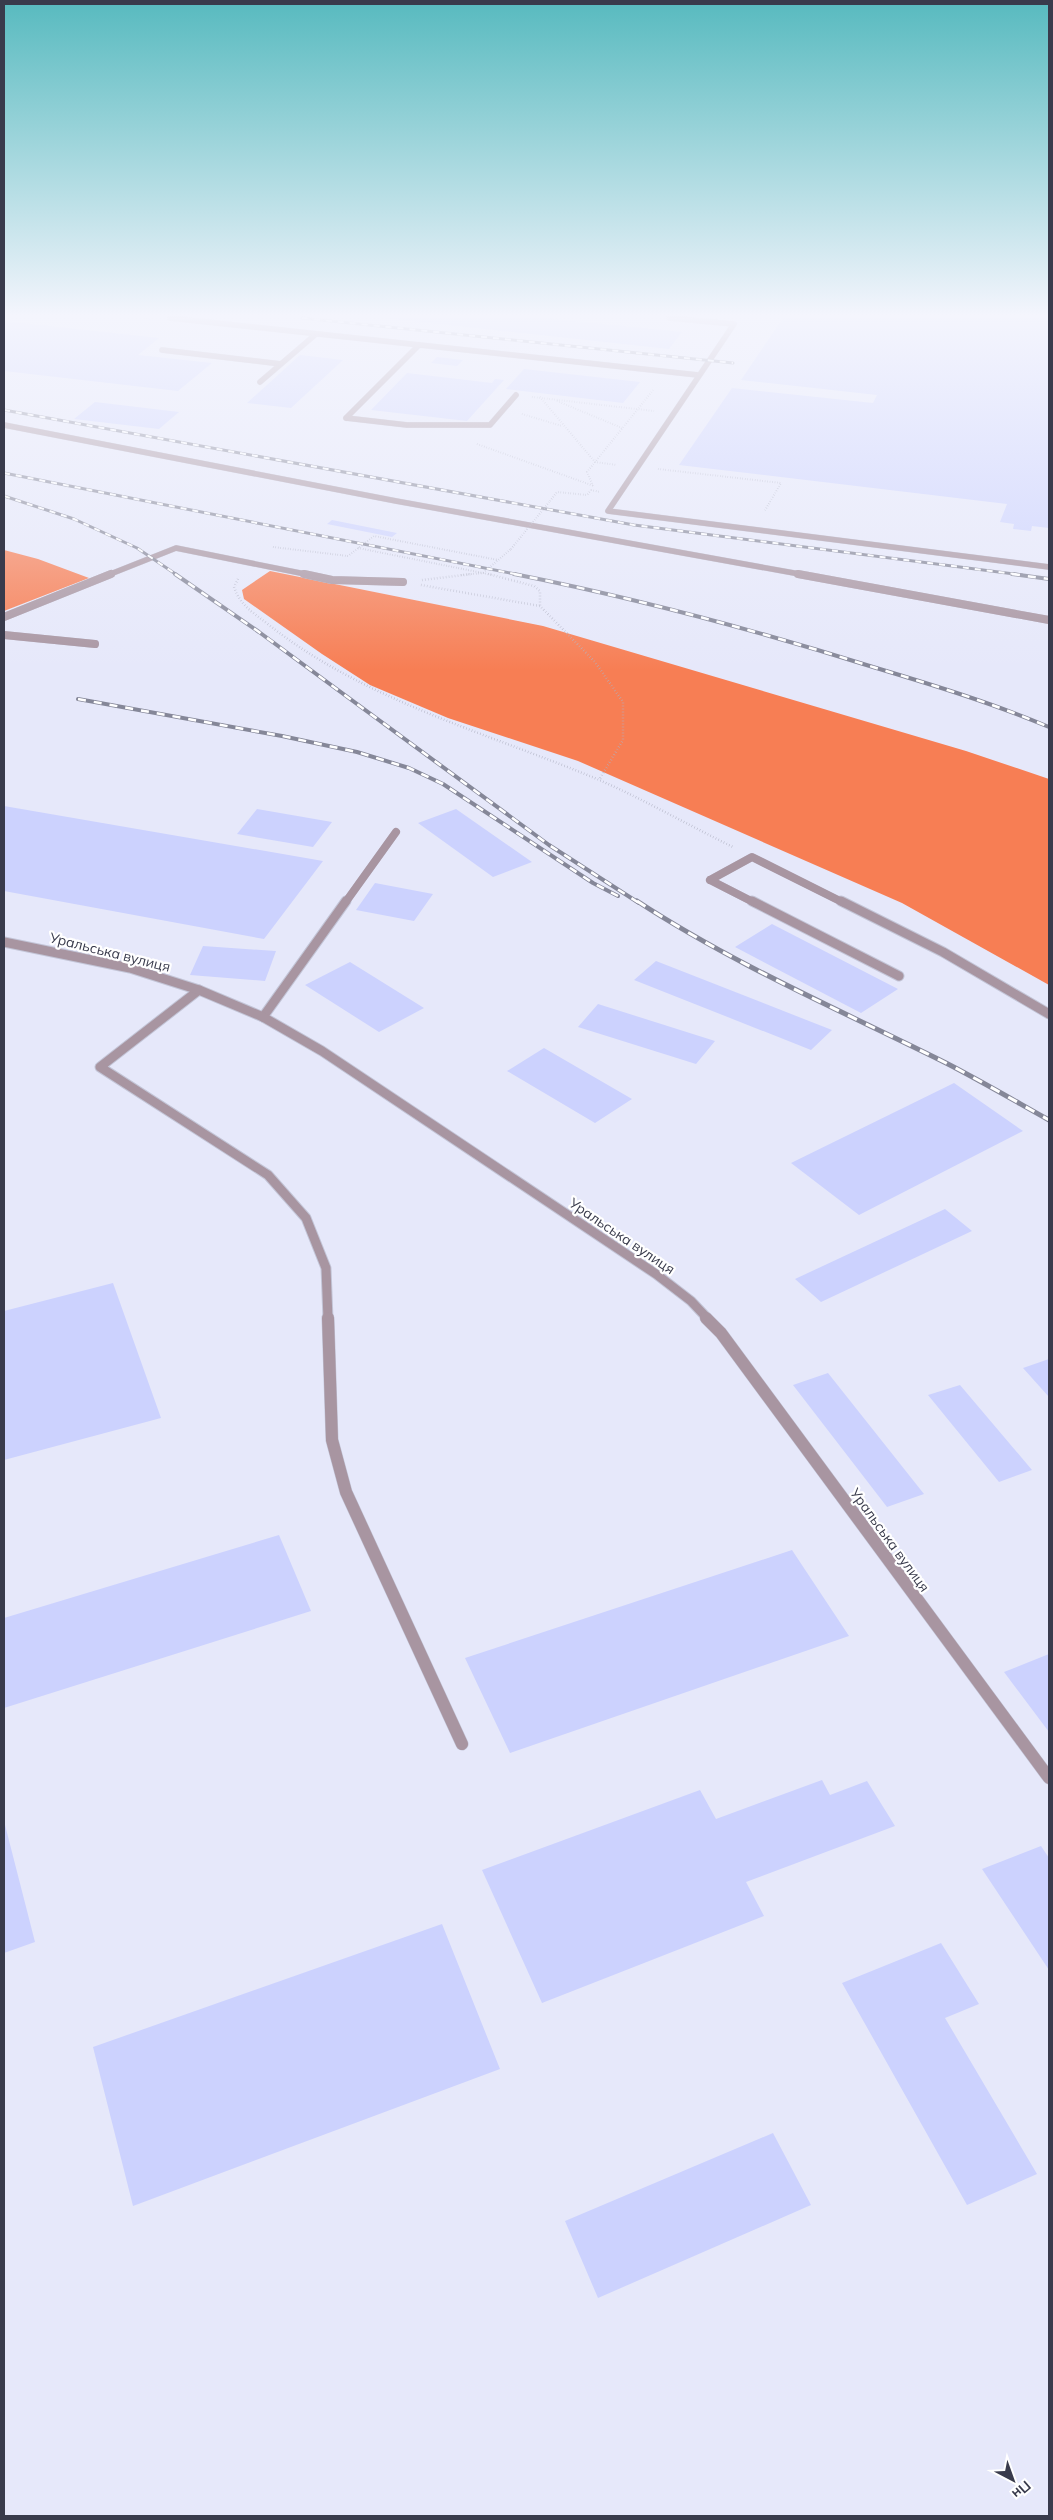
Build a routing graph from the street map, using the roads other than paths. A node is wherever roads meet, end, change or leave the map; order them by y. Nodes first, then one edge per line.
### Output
1 (54, 436) edge
2 (658, 436) edge
3 (1049, 567) edge
4 (403, 582) road end
5 (4, 617) edge
6 (1049, 620) edge
7 (4, 634) edge
8 (95, 644) dead end
9 (396, 832) dead end
10 (4, 942) edge
11 (898, 976) dead end
12 (199, 990) junction
13 (1049, 1014) edge
14 (263, 1017) junction
15 (462, 1744) dead end
16 (1049, 1778) edge

1 - 6 street
2 - 3 street
4 - 5 street
7 - 8 street
9 - 14 street
10 - 12 street, Уральська вулиця
11 - 13 street
12 - 14 street, Уральська вулиця
12 - 15 street
14 - 16 street, Уральська вулиця

